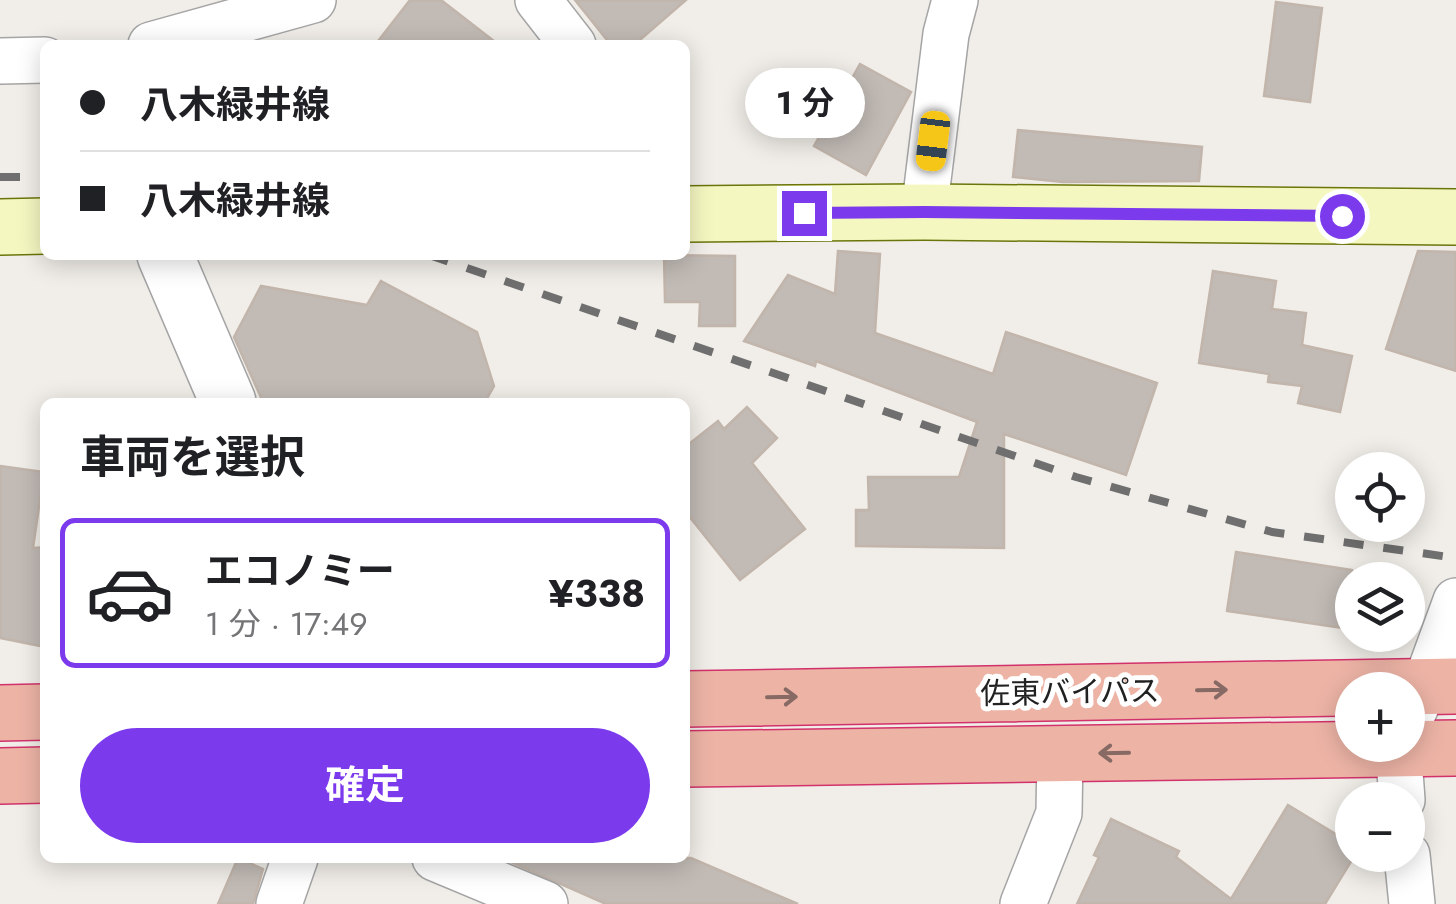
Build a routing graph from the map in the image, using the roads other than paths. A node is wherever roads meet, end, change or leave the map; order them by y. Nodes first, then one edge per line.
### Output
1 (313, 0) edge
2 (538, 0) edge
3 (955, 0) edge
4 (169, 40) edge
5 (569, 40) edge
6 (40, 60) edge
7 (0, 62) edge
8 (924, 212) junction
9 (690, 214) edge
10 (1456, 217) edge
11 (40, 226) edge
12 (0, 227) edge
13 (167, 260) edge
14 (226, 398) edge
15 (1456, 601) edge
16 (1425, 698) edge
17 (690, 699) edge
18 (40, 712) edge
19 (0, 713) edge
20 (1335, 728) edge
21 (1425, 736) edge
22 (1335, 737) edge
23 (1456, 748) edge
24 (1060, 754) junction
25 (690, 759) edge
26 (40, 774) edge
27 (0, 776) edge
28 (293, 863) edge
29 (447, 863) edge
30 (1409, 872) edge
31 (279, 904) edge
32 (545, 904) edge
33 (1022, 904) edge
34 (1412, 904) edge

1 - 4 street
2 - 5 street
3 - 8 street
6 - 7 street
8 - 9 main road
8 - 10 main road
11 - 12 main road
13 - 14 street
15 - 16 street
17 -> 20 highway, 佐東バイパス
18 - 19 highway
21 - 23 highway, 佐東バイパス
22 -> 24 highway, 佐東バイパス
24 - 25 highway, 佐東バイパス
24 - 33 street
26 - 27 highway
28 - 31 street
29 - 32 street
30 - 34 street

